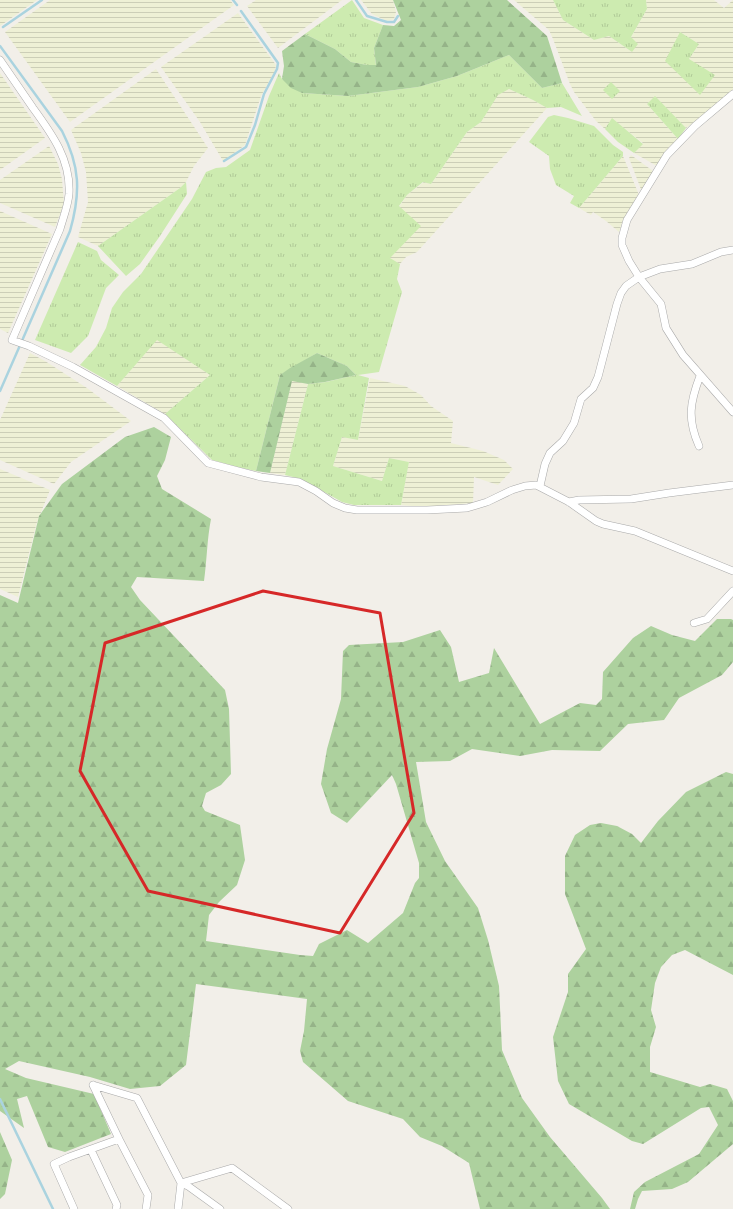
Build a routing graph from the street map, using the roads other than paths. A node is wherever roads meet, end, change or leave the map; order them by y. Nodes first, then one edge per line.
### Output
1 (0, 60) edge
2 (733, 94) edge
3 (733, 250) edge
4 (640, 277) junction
5 (700, 376) junction
6 (733, 412) edge
7 (699, 446) dead end
8 (733, 484) edge
9 (540, 486) junction
10 (569, 502) junction
11 (733, 571) edge
12 (733, 591) edge
13 (694, 622) dead end
14 (119, 1139) junction
15 (91, 1150) junction
16 (181, 1183) junction
17 (284, 1208) edge
18 (74, 1209) edge
19 (116, 1209) edge
20 (146, 1209) edge
21 (178, 1209) edge
22 (220, 1209) edge

1 - 9 street
2 - 4 street
3 - 4 street
4 - 5 street
4 - 9 street
5 - 6 street
5 - 7 street
8 - 10 street
9 - 10 street
10 - 11 street
12 - 13 street
14 - 15 street
14 - 16 street
14 - 20 street
15 - 18 street
15 - 19 street
16 - 17 street
16 - 21 street
16 - 22 street

